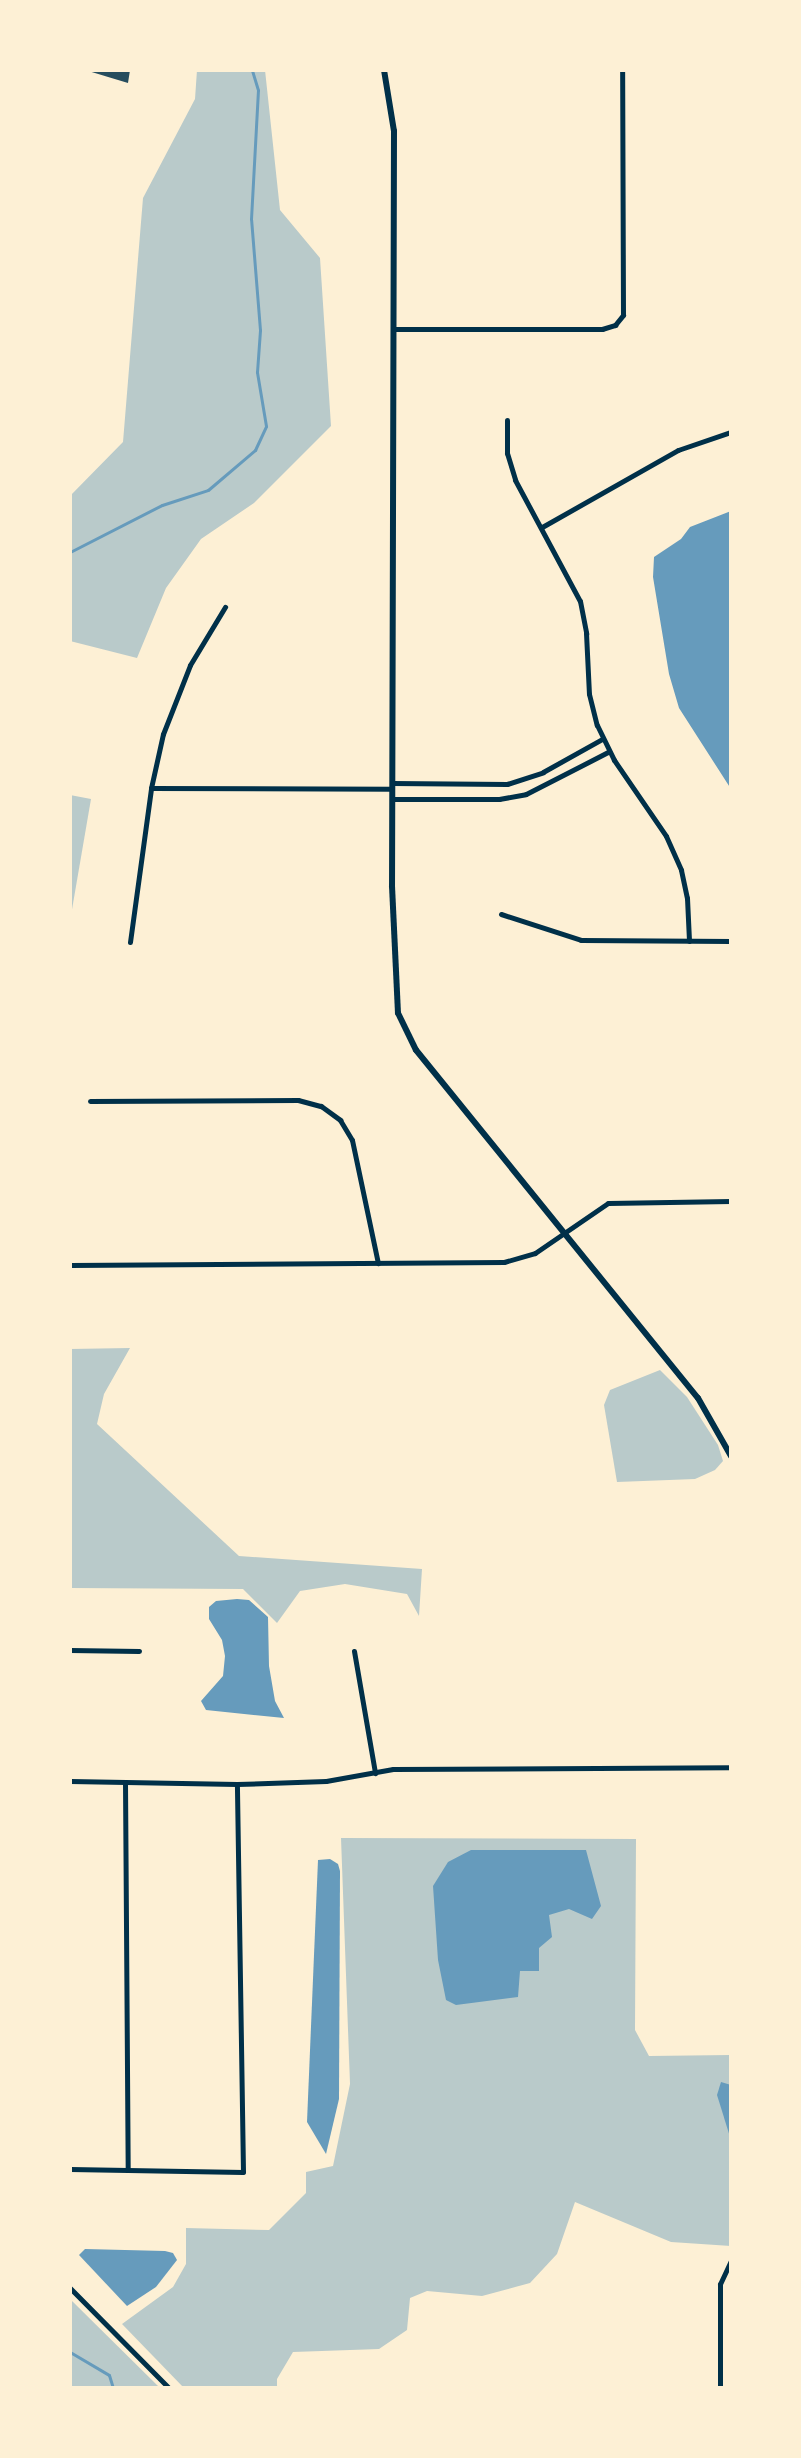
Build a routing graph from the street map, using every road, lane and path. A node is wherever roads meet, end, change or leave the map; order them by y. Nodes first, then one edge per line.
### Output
1 (384, 70) edge
2 (622, 70) edge
3 (394, 329) junction
4 (507, 420) dead end
5 (731, 432) edge
6 (542, 527) junction
7 (225, 607) dead end
8 (602, 739) junction
9 (609, 751) junction
10 (392, 786) junction
11 (151, 788) junction
12 (392, 799) junction
13 (501, 914) dead end
14 (689, 941) junction
15 (731, 941) edge
16 (130, 942) dead end
17 (90, 1101) dead end
18 (731, 1201) edge
19 (563, 1231) junction
20 (378, 1263) junction
21 (70, 1265) edge
22 (731, 1456) edge
23 (70, 1650) edge
24 (139, 1651) dead end
25 (354, 1651) dead end
26 (731, 1767) edge
27 (375, 1773) junction
28 (70, 1781) edge
29 (125, 1782) junction
30 (237, 1784) junction
31 (70, 2169) edge
32 (128, 2169) junction
33 (731, 2260) edge
34 (70, 2288) edge
35 (169, 2388) edge
36 (720, 2388) edge

1 - 3 street
2 - 3 street
3 - 10 street
4 - 6 street
5 - 6 street
6 - 8 street
7 - 11 street
8 - 9 street
8 - 10 street
9 - 12 street
9 - 14 street
10 - 11 street
10 - 12 street
11 - 16 street
12 - 19 street
13 - 14 street
14 - 15 street
17 - 20 street
18 - 19 street
19 - 20 street
19 - 22 street
20 - 21 street
23 - 24 street
25 - 27 street
26 - 27 street
27 - 30 street
28 - 29 street
29 - 30 street
29 - 32 street
30 - 32 street
31 - 32 street
33 - 36 street
34 - 35 street

